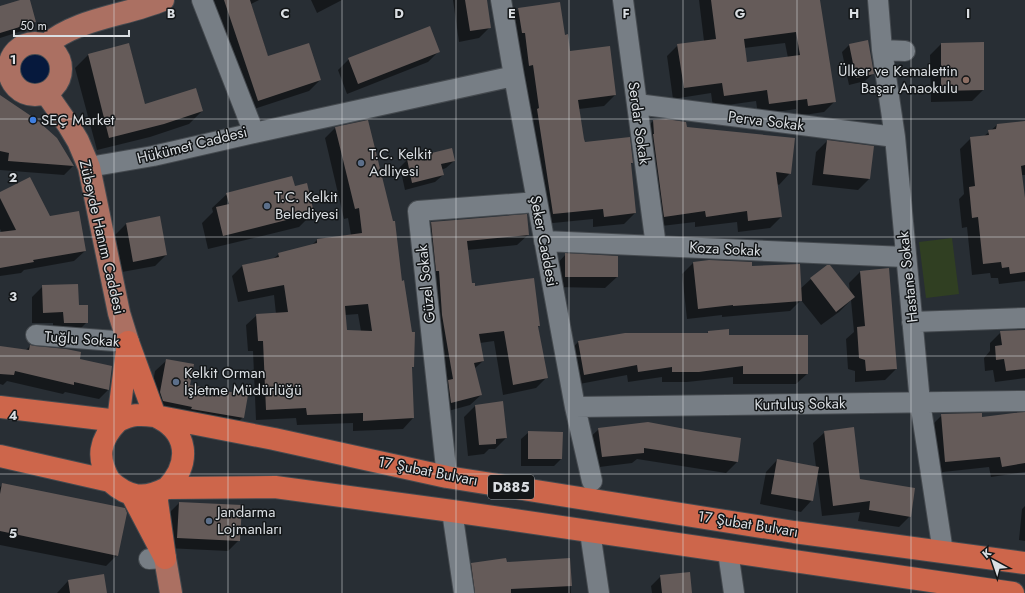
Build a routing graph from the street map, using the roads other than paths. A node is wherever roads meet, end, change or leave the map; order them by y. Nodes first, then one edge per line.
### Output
1 (202, 0) edge
2 (501, 0) edge
3 (623, 0) edge
4 (878, 0) edge
5 (153, 2) edge
6 (46, 45) junction
7 (882, 50) junction
8 (905, 51) dead end
9 (5, 69) edge
10 (514, 76) junction
11 (46, 93) junction
12 (637, 104) junction
13 (254, 133) junction
14 (900, 146) junction
15 (89, 167) junction
16 (537, 202) junction
17 (544, 241) junction
18 (656, 246) junction
19 (905, 257) junction
20 (1025, 318) edge
21 (912, 322) junction
22 (36, 335) dead end
23 (128, 342) junction
24 (1025, 401) edge
25 (920, 402) junction
26 (0, 407) edge
27 (575, 407) junction
28 (155, 416) junction
29 (118, 421) junction
30 (0, 456) edge
31 (447, 477) junction
32 (110, 481) junction
33 (592, 481) dead end
34 (161, 491) junction
35 (132, 495) junction
36 (452, 511) junction
37 (590, 532) junction
38 (728, 552) junction
39 (943, 552) junction
40 (157, 558) junction
41 (1025, 563) edge
42 (939, 588) edge
43 (171, 593) edge
44 (464, 593) edge
45 (598, 593) edge
46 (734, 593) edge
47 (1012, 593) edge

1 - 13 street, Hükümet Caddesi
2 - 10 street, Şeker Caddesi
3 - 12 street, Serdar Sokak
4 - 7 street, Hastane Sokak
5 - 6 main road
6 - 9 main road
6 - 11 main road
7 - 8 street
7 - 14 street, Hastane Sokak
9 - 11 main road
10 - 13 street
10 - 16 street, Şeker Caddesi
11 - 15 main road, Zübeyde Hanım Caddesi
12 - 14 street, Perva Sokak
12 - 18 street, Serdar Sokak
13 - 15 street, Hükümet Caddesi
14 - 19 street, Hastane Sokak
15 - 23 main road, Zübeyde Hanım Caddesi
16 - 17 street, Şeker Caddesi
16 - 31 street, Güzel Sokak
17 - 18 street, Koza Sokak
17 - 27 street, Şeker Caddesi
18 - 19 street, Koza Sokak
19 - 21 street, Hastane Sokak
20 - 21 street
21 - 25 street, Hastane Sokak
22 - 23 street, Tuğlu Sokak
23 - 28 highway, Zübeyde Hanım Caddesi
23 - 29 highway, Zübeyde Hanım Caddesi
24 - 25 street, Kurtuluş Sokak
25 - 27 street, Kurtuluş Sokak
25 - 39 street, Hastane Sokak
26 - 29 highway, 17 Şubat Bulvarı / D885
27 - 33 street, Şeker Caddesi
28 - 29 highway, 17 Şubat Bulvarı / D885
28 - 31 highway, 17 Şubat Bulvarı / D885
28 - 34 highway
29 - 32 highway
30 - 32 highway
31 - 39 highway, 17 Şubat Bulvarı / D885
32 - 35 highway
34 - 35 highway, 17 Şubat Bulvarı / D885
34 - 36 highway, 17 Şubat Bulvarı / D885
34 - 40 highway
35 - 40 highway
36 - 37 highway, 17 Şubat Bulvarı / D885
36 - 44 street
37 - 38 highway, 17 Şubat Bulvarı / D885
37 - 45 street
38 - 42 highway, 17 Şubat Bulvarı / D885
38 - 46 street
39 - 41 highway, 17 Şubat Bulvarı / D885
40 - 43 main road
42 - 47 highway, 17 Şubat Bulvarı / D885

